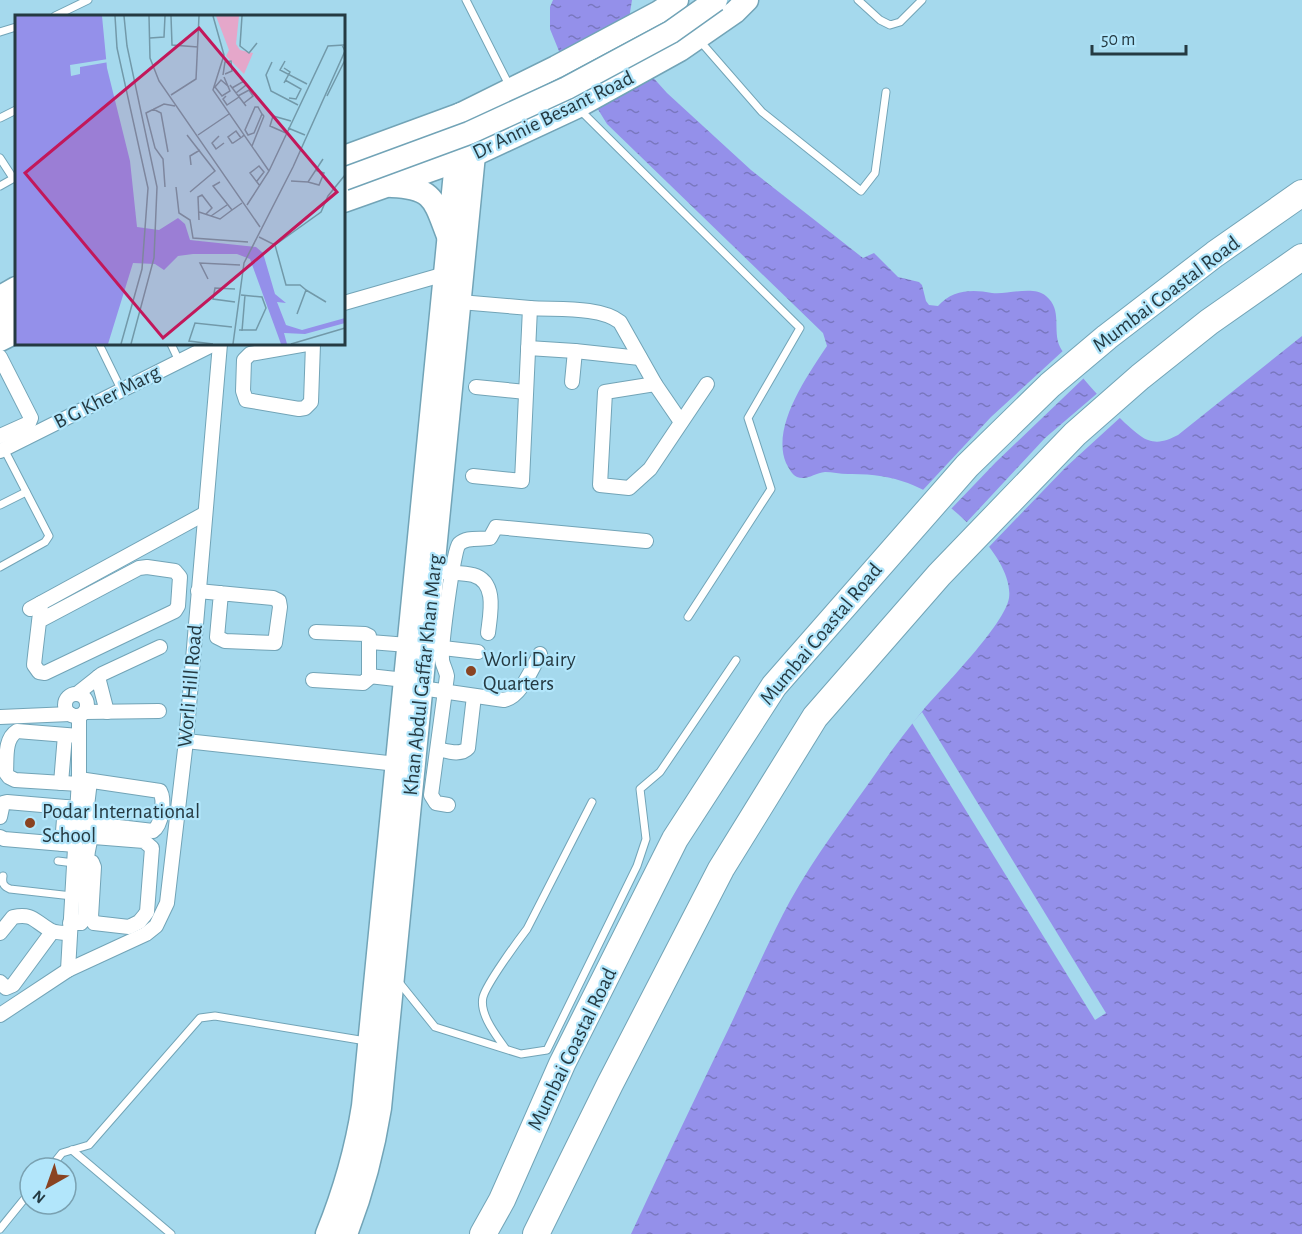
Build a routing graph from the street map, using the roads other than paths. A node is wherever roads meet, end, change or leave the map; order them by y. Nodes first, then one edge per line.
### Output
1 (88, 0) edge
2 (466, 0) edge
3 (716, 0) edge
4 (747, 0) edge
5 (858, 0) edge
6 (922, 0) edge
7 (668, 6) edge
8 (57, 15) edge
9 (15, 27) edge
10 (0, 32) edge
11 (688, 43) junction
12 (506, 92) junction
13 (886, 92) dead end
14 (577, 107) junction
15 (15, 110) edge
16 (454, 116) junction
17 (0, 118) edge
18 (523, 132) junction
19 (345, 157) edge
20 (0, 158) edge
21 (465, 159) junction
22 (15, 178) edge
23 (345, 179) edge
24 (0, 186) edge
25 (390, 186) junction
26 (1302, 193) edge
27 (345, 201) edge
28 (449, 237) junction
29 (1302, 256) edge
30 (445, 274) junction
31 (15, 289) edge
32 (0, 297) edge
33 (460, 302) junction
34 (345, 303) edge
35 (530, 308) junction
36 (15, 310) edge
37 (0, 318) edge
38 (15, 334) edge
39 (100, 345) edge
40 (171, 345) edge
41 (212, 345) edge
42 (220, 345) edge
43 (246, 345) edge
44 (301, 345) edge
45 (313, 345) edge
46 (528, 348) junction
47 (574, 351) junction
48 (1, 355) edge
49 (640, 358) junction
50 (244, 360) junction
51 (179, 361) junction
52 (572, 382) dead end
53 (655, 384) junction
54 (707, 384) dead end
55 (476, 387) dead end
56 (122, 389) junction
57 (526, 392) junction
58 (681, 422) junction
59 (2, 445) edge
60 (472, 476) dead end
61 (26, 492) junction
62 (0, 505) edge
63 (204, 514) junction
64 (646, 541) dead end
65 (0, 567) edge
66 (443, 572) junction
67 (198, 591) junction
68 (220, 593) junction
69 (177, 609) junction
70 (197, 610) junction
71 (687, 617) dead end
72 (39, 621) junction
73 (316, 632) dead end
74 (488, 633) dead end
75 (370, 642) junction
76 (408, 645) junction
77 (160, 647) dead end
78 (443, 648) junction
79 (478, 652) dead end
80 (540, 654) dead end
81 (736, 660) dead end
82 (369, 676) junction
83 (98, 677) junction
84 (313, 680) dead end
85 (413, 684) junction
86 (446, 692) junction
87 (474, 696) junction
88 (159, 711) dead end
89 (107, 712) junction
90 (78, 714) junction
91 (0, 717) edge
92 (72, 736) junction
93 (186, 741) junction
94 (438, 749) junction
95 (397, 764) junction
96 (83, 781) junction
97 (61, 783) junction
98 (592, 802) dead end
99 (448, 805) dead end
100 (71, 807) junction
101 (0, 817) edge
102 (81, 823) junction
103 (0, 837) edge
104 (77, 852) junction
105 (58, 861) dead end
106 (3, 876) dead end
107 (72, 896) junction
108 (70, 928) junction
109 (52, 932) junction
110 (0, 933) edge
111 (68, 970) junction
112 (393, 974) junction
113 (5, 984) edge
114 (21, 1001) junction
115 (0, 1015) edge
116 (369, 1041) junction
117 (504, 1048) junction
118 (72, 1150) junction
119 (60, 1156) edge
120 (18, 1207) edge
121 (0, 1229) edge
122 (171, 1234) edge
123 (327, 1234) edge
124 (346, 1234) edge
125 (483, 1234) edge
126 (536, 1234) edge

1 - 8 lane
2 - 12 lane
3 - 23 main road, Dr Annie Besant Road, bridge
4 - 11 main road, Dr Annie Besant Road
5 - 6 lane
7 - 12 main road, Dr Annie Besant Road
9 - 10 lane
11 - 13 lane
11 - 14 main road, Dr Annie Besant Road
12 - 16 main road, Dr Annie Besant Road
12 - 18 main road
14 - 18 main road, Dr Annie Besant Road
14 - 71 lane
15 - 17 lane
16 - 19 main road, Dr Annie Besant Road
16 - 21 main road, Khan Abdul Gaffar Khan Marg
18 - 21 main road, Dr Annie Besant Road
20 - 22 lane
21 - 25 main road, Dr Annie Besant Road
21 - 28 main road, Khan Abdul Gaffar Khan Marg
21 - 33 main road, Khan Abdul Gaffar Khan Marg
22 - 24 lane
25 - 27 main road, Dr Annie Besant Road
25 - 28 main road
26 - 125 highway, Mumbai Coastal Road
28 - 30 main road, Khan Abdul Gaffar Khan Marg
29 - 126 highway
30 - 34 street
30 - 76 main road, Khan Abdul Gaffar Khan Marg
31 - 32 main road
33 - 35 street
33 - 66 main road, Khan Abdul Gaffar Khan Marg
35 - 46 street
35 - 49 street
36 - 37 main road
38 - 48 main road
39 - 56 lane
40 - 51 lane
41 - 51 street, B G Kher Marg
42 - 63 street, Worli Hill Road
43 - 50 street
44 - 50 street
45 - 50 street
46 - 47 street
46 - 57 street
47 - 49 street
47 - 52 street
48 - 59 street
49 - 53 street
51 - 56 street, B G Kher Marg
53 - 58 street
53 - 58 street
54 - 58 street
55 - 57 street
56 - 59 street, B G Kher Marg
57 - 60 street
59 - 61 lane
61 - 62 lane
61 - 65 lane
63 - 67 street, Worli Hill Road
63 - 72 street
64 - 66 street
66 - 74 street
66 - 78 street
66 - 85 main road, Khan Abdul Gaffar Khan Marg
67 - 68 street
67 - 70 street, Worli Hill Road
68 - 68 street
69 - 70 street
69 - 72 street
69 - 72 street
70 - 93 street, Worli Hill Road
73 - 75 street
75 - 76 street
75 - 82 street
76 - 85 main road, Khan Abdul Gaffar Khan Marg
77 - 83 street
78 - 79 street
78 - 86 street
80 - 87 street
81 - 117 lane
82 - 84 street
82 - 85 street
83 - 89 street
83 - 90 street
85 - 86 street
85 - 95 main road, Khan Abdul Gaffar Khan Marg
85 - 112 main road, Khan Abdul Gaffar Khan Marg
86 - 87 street
86 - 94 street
87 - 94 street
88 - 89 street
89 - 90 street
90 - 91 street
90 - 92 street
92 - 96 street
92 - 97 street
92 - 97 street
93 - 95 street
93 - 111 street, Worli Hill Road
94 - 99 street
95 - 116 main road, Khan Abdul Gaffar Khan Marg
96 - 97 street
96 - 100 street
96 - 102 street
96 - 102 street
98 - 117 lane
100 - 101 street
100 - 102 street
100 - 104 street
102 - 104 street
103 - 104 street
104 - 104 street
104 - 105 lane
104 - 107 street
104 - 108 street
106 - 107 lane
107 - 108 street
108 - 109 street
108 - 111 street
109 - 110 street
109 - 113 street
111 - 114 street, Worli Hill Road
112 - 117 lane
112 - 124 main road, Khan Abdul Gaffar Khan Marg
113 - 114 street
114 - 115 street, Worli Hill Road
116 - 118 lane
116 - 123 main road, Khan Abdul Gaffar Khan Marg
118 - 119 lane
118 - 122 lane
120 - 121 lane

